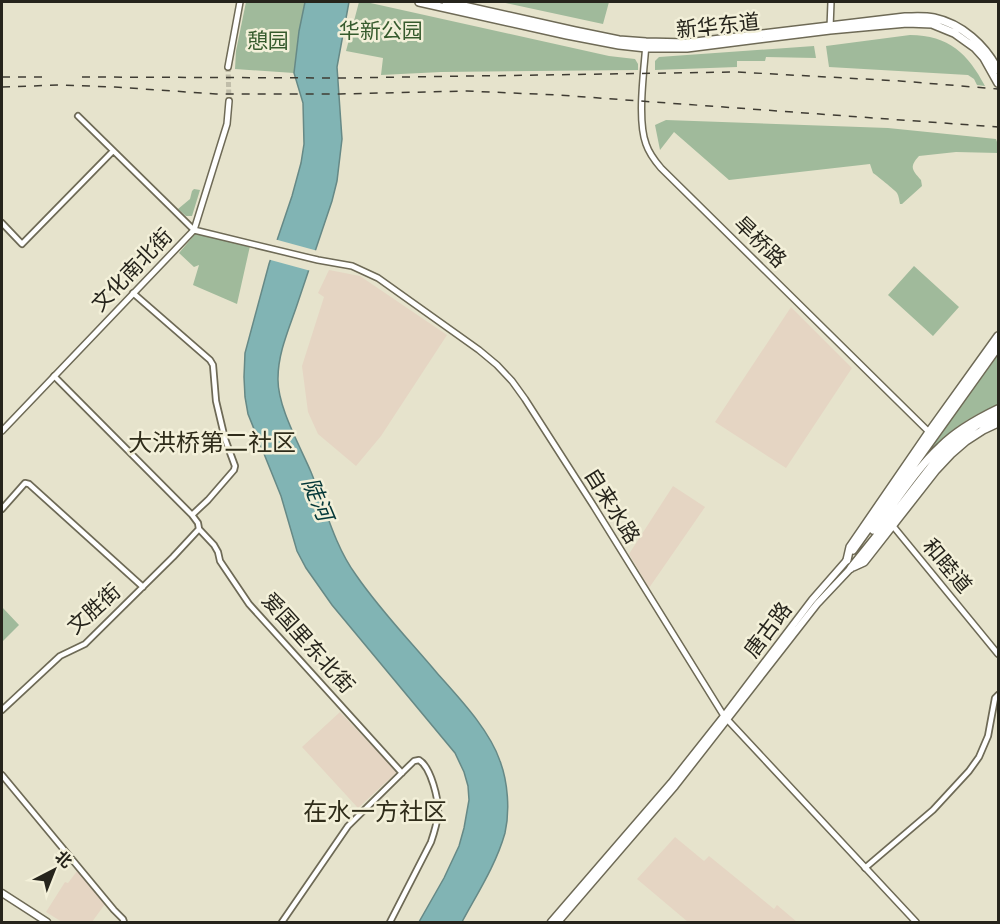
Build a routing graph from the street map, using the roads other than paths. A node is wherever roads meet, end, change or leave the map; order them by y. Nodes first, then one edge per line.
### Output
1 (240, 2) edge
2 (419, 2) edge
3 (446, 2) edge
4 (831, 2) edge
5 (830, 28) junction
6 (646, 45) junction
7 (228, 67) tunnel mouth
8 (999, 70) edge
9 (999, 83) edge
10 (229, 101) tunnel mouth
11 (78, 116) dead end
12 (113, 151) junction
13 (2, 223) edge
14 (194, 230) junction
15 (133, 293) junction
16 (999, 336) edge
17 (999, 347) edge
18 (54, 376) junction
19 (999, 409) edge
20 (999, 416) edge
21 (999, 423) edge
22 (2, 431) edge
23 (929, 432) junction
24 (2, 509) edge
25 (887, 514) junction
26 (192, 515) junction
27 (199, 526) junction
28 (893, 526) junction
29 (847, 560) junction
30 (850, 568) junction
31 (143, 587) junction
32 (999, 654) edge
33 (999, 695) edge
34 (2, 710) edge
35 (726, 718) junction
36 (402, 773) junction
37 (2, 775) edge
38 (865, 868) junction
39 (2, 893) edge
40 (47, 922) edge
41 (123, 922) edge
42 (282, 922) edge
43 (390, 922) edge
44 (551, 922) edge
45 (558, 922) edge
46 (916, 922) edge

1 - 7 street
2 - 6 main road, 新华东道
3 - 6 main road, 新华东道
4 - 5 street
5 - 6 main road, 新华东道
5 - 8 main road, 新华东道
5 - 9 main road, 新华东道
6 - 23 street, 旱桥路
10 - 14 street, 文化南北街
11 - 12 street
12 - 13 street
12 - 14 street
14 - 15 street, 文化南北街
14 - 35 street, 自来水路
15 - 18 street, 文化南北街
15 - 26 street
16 - 23 main road
17 - 25 main road, 唐古路
18 - 22 street, 文化南北街
18 - 26 street, 爱国里东北街
19 - 25 main road
20 - 25 main road, 唐古路
21 - 28 main road
23 - 29 main road
24 - 31 street
25 - 29 main road
25 - 30 main road, 唐古路
26 - 27 street, 爱国里东北街
27 - 31 street, 文胜街
27 - 36 street, 爱国里东北街
28 - 30 main road
28 - 32 street, 和睦道
29 - 35 main road, 唐古路
30 - 35 main road, 唐古路
31 - 34 street, 文胜街
33 - 38 street
35 - 38 street, 自来水路
35 - 44 main road, 唐古路
35 - 45 main road, 唐古路
36 - 42 street
36 - 43 street
37 - 41 street
38 - 46 street, 自来水路
39 - 40 main road

